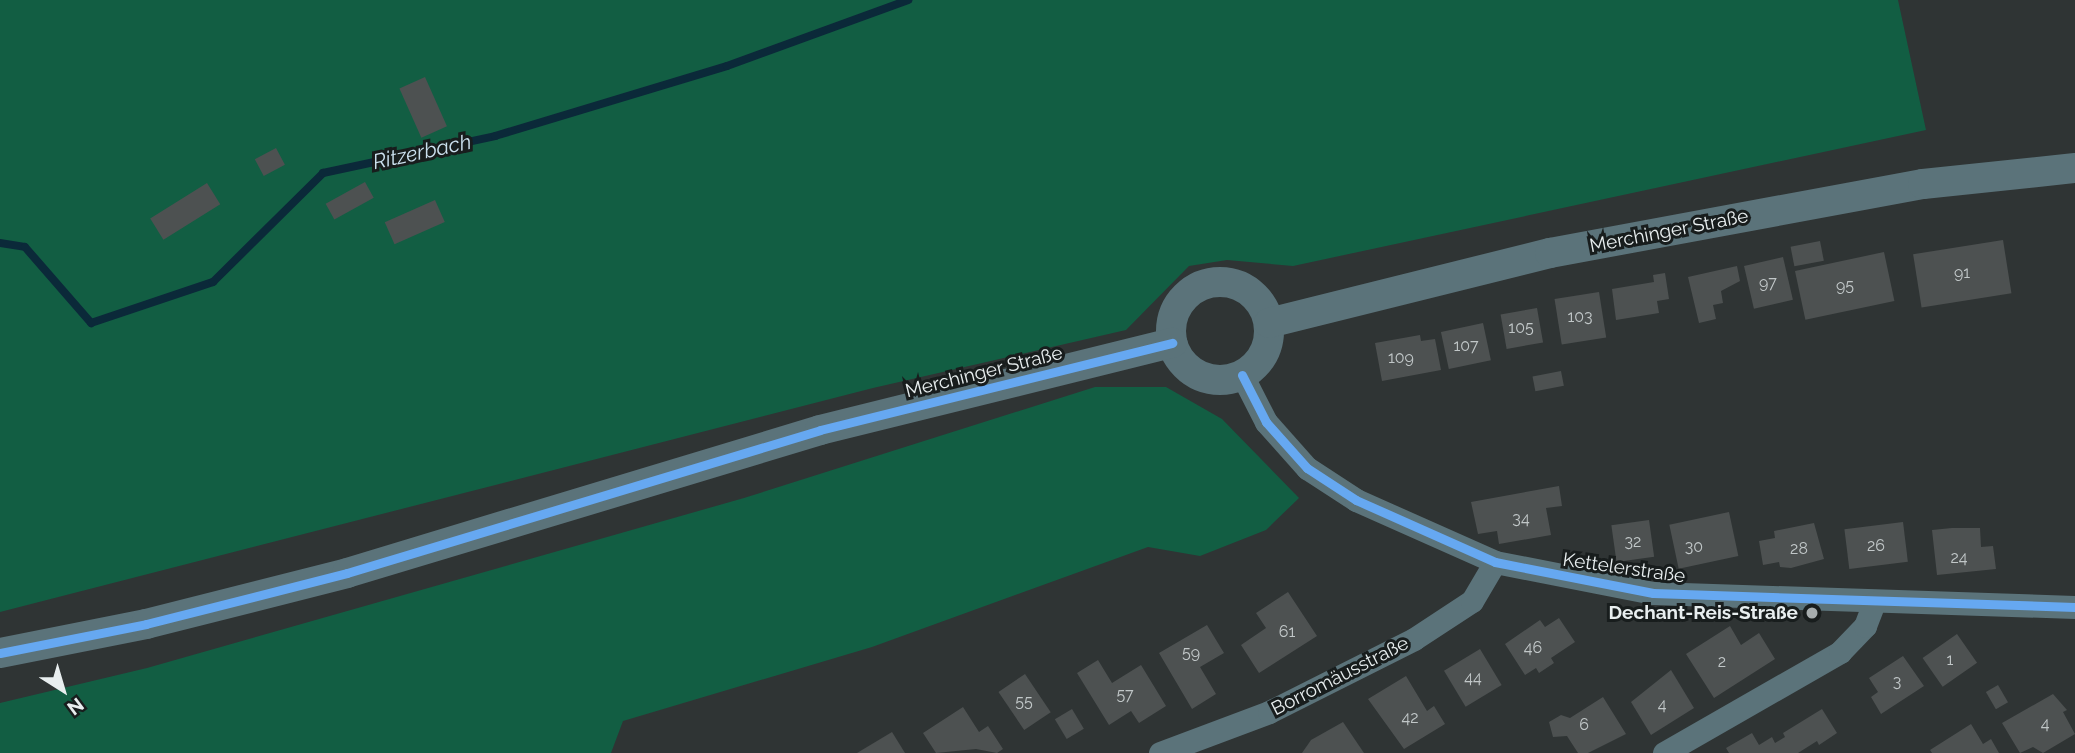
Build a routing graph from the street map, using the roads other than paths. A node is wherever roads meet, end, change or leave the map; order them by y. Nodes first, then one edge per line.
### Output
1 (2075, 168) edge
2 (1269, 323) junction
3 (1172, 343) junction
4 (1242, 375) junction
5 (1495, 562) junction
6 (1874, 603) junction
7 (2075, 607) edge
8 (0, 653) edge
9 (1160, 753) edge
10 (1664, 753) edge

1 - 2 street, Merchinger Straße
2 - 3 street
2 - 4 street
3 - 4 street
3 - 8 street, Merchinger Straße
4 - 5 street, Kettelerstraße
5 - 6 street, Kettelerstraße
5 - 9 street, Borromäusstraße
6 - 7 street, Kettelerstraße
6 - 10 street

